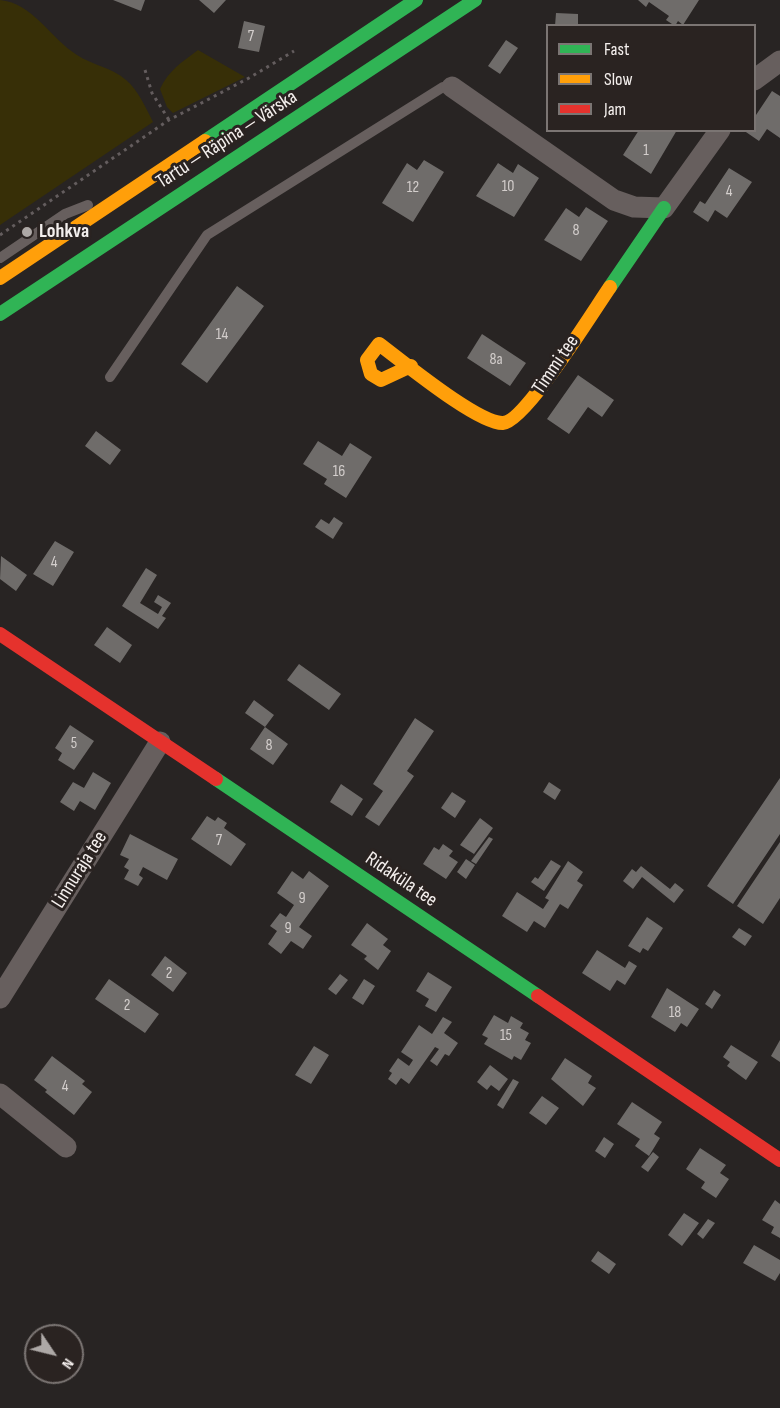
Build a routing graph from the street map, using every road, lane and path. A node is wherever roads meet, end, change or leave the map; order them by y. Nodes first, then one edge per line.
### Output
1 (416, 0) edge
2 (475, 0) edge
3 (299, 47) dead end
4 (780, 61) edge
5 (145, 70) dead end
6 (756, 79) edge
7 (452, 87) joint
8 (170, 120) junction
9 (719, 132) edge
10 (146, 180) junction
11 (664, 208) junction
12 (0, 235) edge
13 (0, 258) edge
14 (0, 278) edge
15 (0, 314) edge
16 (411, 366) dead end
17 (110, 377) dead end
18 (0, 634) edge
19 (160, 742) junction
20 (0, 998) edge
21 (0, 1094) edge
22 (66, 1147) dead end
23 (780, 1160) edge

1 - 10 street, Tartu — Räpina — Värska
2 - 15 street, Tartu — Räpina — Värska
3 - 8 path
4 - 6 street
5 - 8 path
7 - 11 street
7 - 17 lane
8 - 12 path
9 - 11 street, Timmi tee
10 - 13 lane
10 - 14 street, Tartu — Räpina — Värska
11 - 16 street, Timmi tee
18 - 19 street, Ridaküla tee
19 - 20 street, Linnuraja tee
19 - 23 street, Ridaküla tee
21 - 22 street

